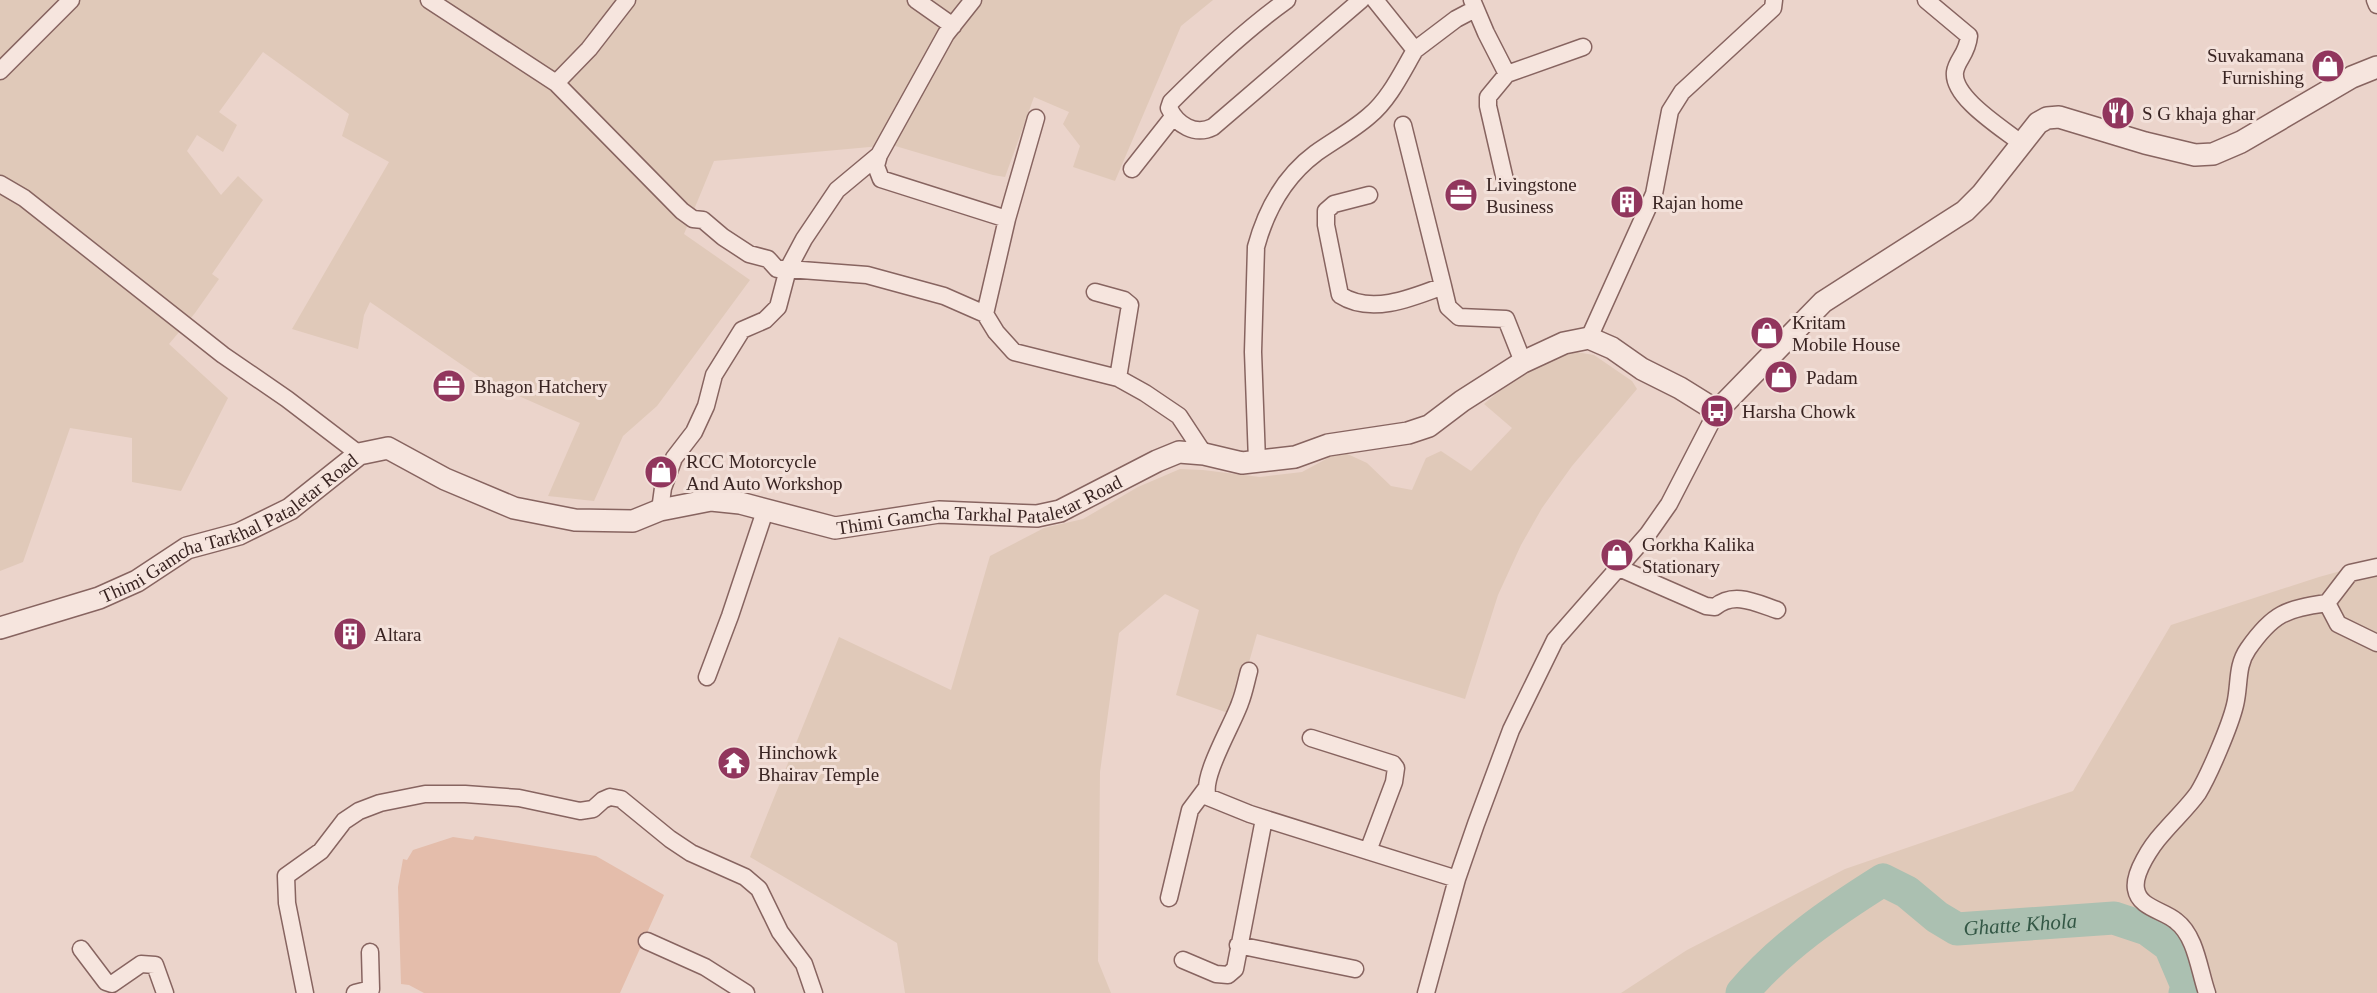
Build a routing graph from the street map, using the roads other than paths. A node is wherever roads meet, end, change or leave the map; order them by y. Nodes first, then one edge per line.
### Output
1 (71, 0) edge
2 (429, 0) edge
3 (627, 0) edge
4 (916, 0) edge
5 (974, 0) edge
6 (1287, 0) edge
7 (1361, 0) edge
8 (1375, 0) edge
9 (1774, 0) edge
10 (1926, 0) edge
11 (1474, 5) edge
12 (1338, 7) edge
13 (953, 26) junction
14 (1583, 47) dead end
15 (1415, 50) junction
16 (2377, 67) edge
17 (0, 71) edge
18 (1507, 74) junction
19 (556, 83) junction
20 (1173, 117) junction
21 (1036, 118) dead end
22 (1403, 125) dead end
23 (2022, 144) junction
24 (879, 155) junction
25 (1132, 169) dead end
26 (1506, 180) dead end
27 (0, 184) edge
28 (1369, 195) dead end
29 (1007, 219) junction
30 (788, 269) junction
31 (1443, 286) junction
32 (1095, 292) dead end
33 (985, 314) junction
34 (1589, 338) junction
35 (1523, 362) junction
36 (1118, 378) junction
37 (1717, 411) junction
38 (359, 454) junction
39 (1204, 454) junction
40 (1258, 461) junction
41 (660, 510) junction
42 (765, 511) junction
43 (2377, 567) edge
44 (1619, 568) junction
45 (2327, 603) junction
46 (1777, 610) dead end
47 (0, 628) edge
48 (2377, 643) edge
49 (1249, 671) dead end
50 (707, 677) dead end
51 (1311, 738) dead end
52 (1205, 790) junction
53 (1264, 819) junction
54 (1368, 851) junction
55 (1457, 879) junction
56 (1169, 898) dead end
57 (647, 941) dead end
58 (1238, 945) junction
59 (81, 949) dead end
60 (370, 952) dead end
61 (1183, 960) dead end
62 (1355, 969) dead end
63 (165, 993) edge
64 (305, 993) edge
65 (355, 993) edge
66 (746, 993) edge
67 (814, 993) edge
68 (1426, 993) edge
69 (2207, 993) edge

1 - 17 street
2 - 19 street
3 - 19 street
4 - 13 street
5 - 13 street
6 - 20 street
7 - 12 street
8 - 15 street
9 - 34 street
10 - 23 street
11 - 15 street
11 - 18 street
12 - 20 street
13 - 24 street
14 - 18 street
15 - 40 street
16 - 23 street
18 - 26 street
19 - 30 street
20 - 25 street
21 - 29 street
22 - 31 street
23 - 37 street
24 - 29 street
24 - 30 street
27 - 38 street
28 - 31 street
29 - 33 street
30 - 33 street
30 - 41 street
31 - 35 street
32 - 36 street
33 - 36 street
34 - 35 street, Thimi Gamcha Tarkhal Pataletar Road
34 - 37 street
35 - 40 street, Thimi Gamcha Tarkhal Pataletar Road
36 - 39 street
37 - 44 street
38 - 41 street, Thimi Gamcha Tarkhal Pataletar Road
38 - 47 street, Thimi Gamcha Tarkhal Pataletar Road
39 - 40 street, Thimi Gamcha Tarkhal Pataletar Road
39 - 42 street, Thimi Gamcha Tarkhal Pataletar Road
41 - 42 street, Thimi Gamcha Tarkhal Pataletar Road
42 - 50 street
43 - 45 street
44 - 46 street
44 - 55 street
45 - 48 street
45 - 69 street
49 - 52 street
51 - 54 street
52 - 53 street
52 - 56 street
53 - 54 street
53 - 58 street
54 - 55 street
55 - 68 street
57 - 66 street
58 - 61 street
58 - 62 street
59 - 63 street
60 - 65 street
64 - 67 street

